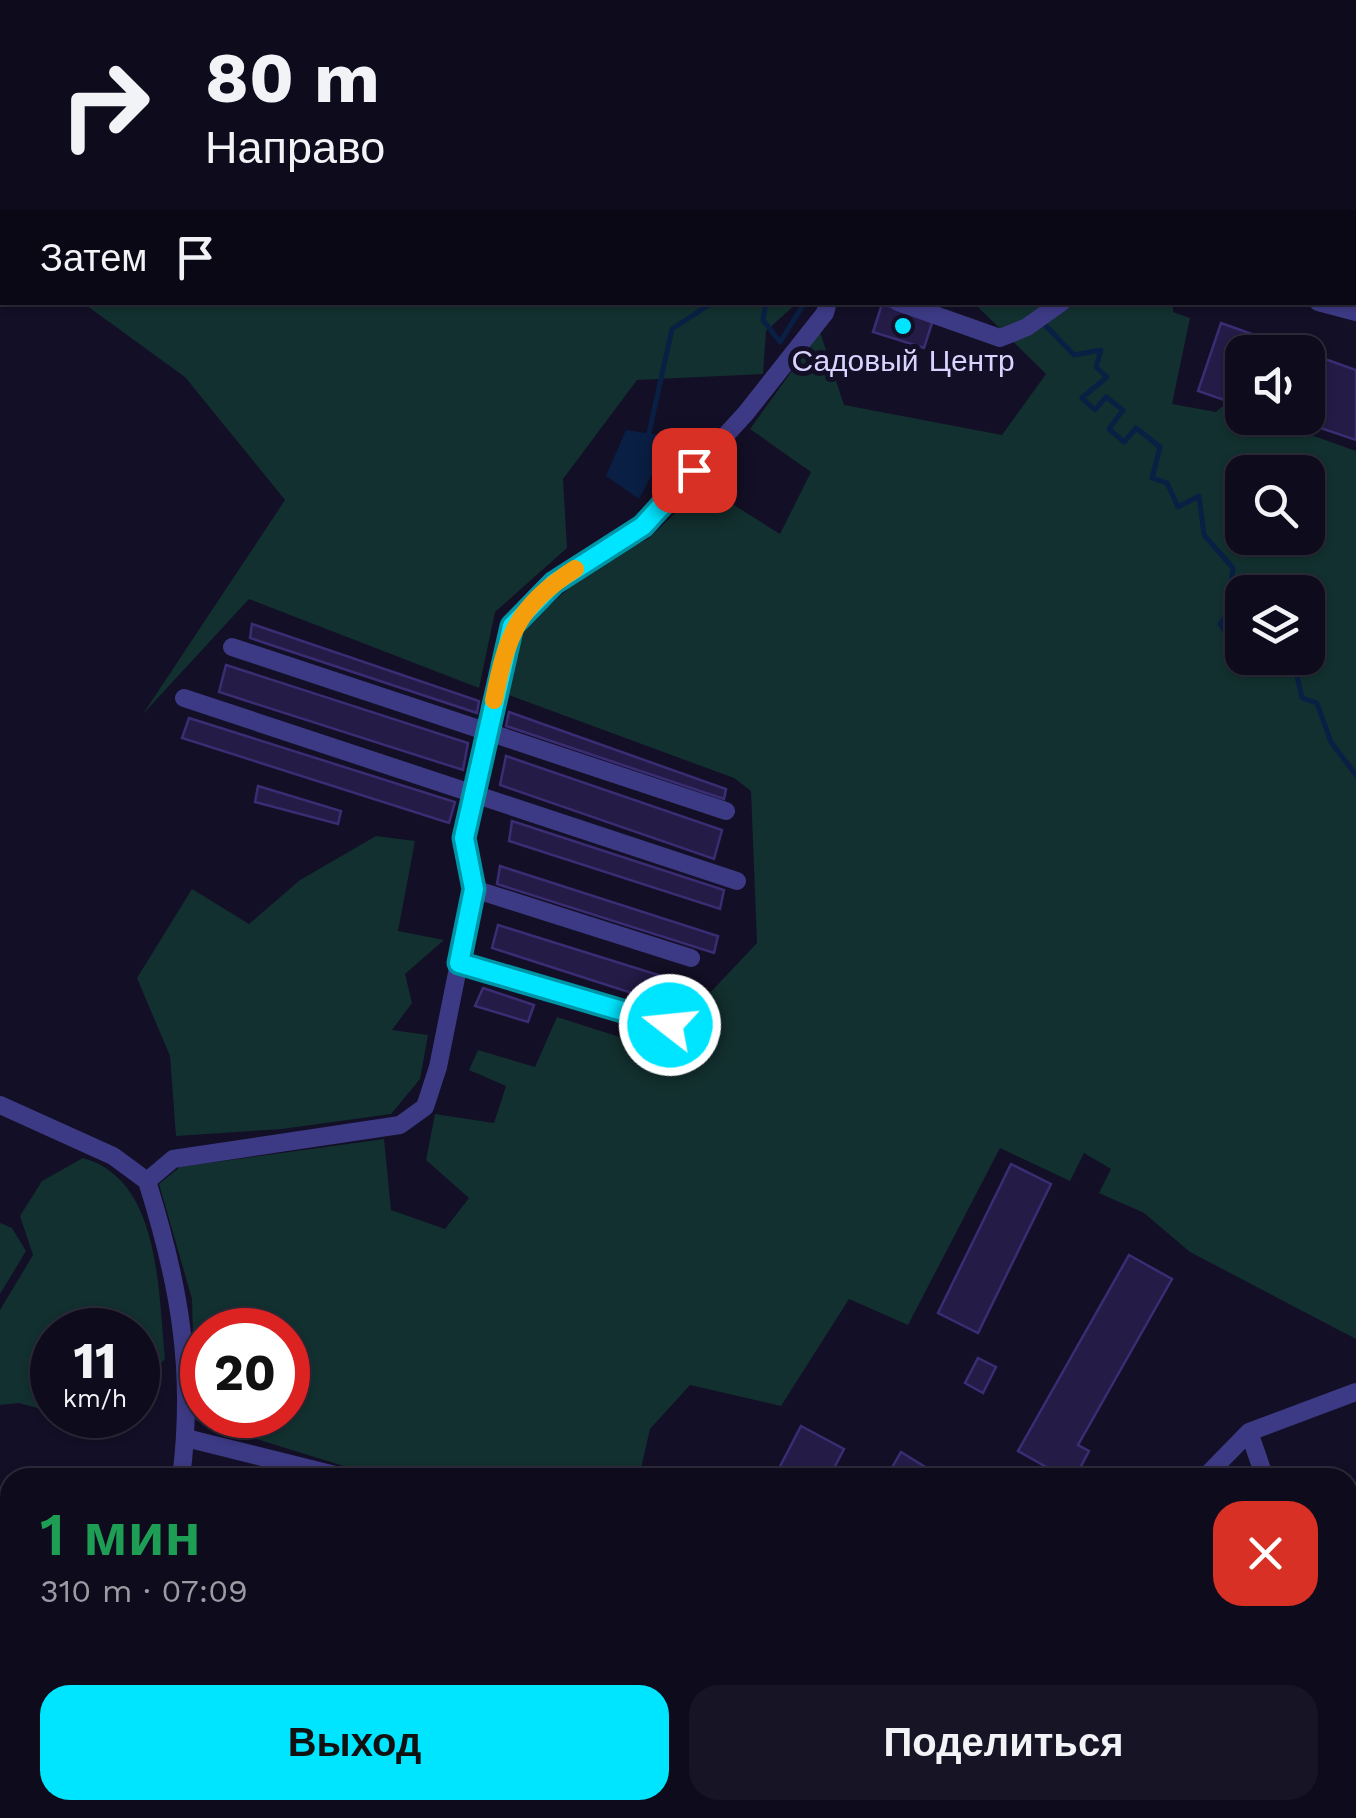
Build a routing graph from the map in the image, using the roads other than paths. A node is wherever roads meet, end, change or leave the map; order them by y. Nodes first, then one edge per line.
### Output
1 (827, 305) edge
2 (906, 305) edge
3 (1058, 305) edge
4 (1329, 305) edge
5 (1356, 312) edge
6 (232, 647) dead end
7 (184, 698) dead end
8 (487, 733) junction
9 (474, 793) junction
10 (726, 811) dead end
11 (737, 881) dead end
12 (474, 889) junction
13 (691, 958) dead end
14 (459, 963) junction
15 (670, 1025) dead end
16 (0, 1106) edge
17 (147, 1181) junction
18 (180, 1308) edge
19 (1356, 1392) edge
20 (1249, 1432) junction
21 (186, 1438) joint
22 (182, 1468) edge
23 (307, 1468) edge
24 (1214, 1468) edge
25 (1262, 1468) edge

1 - 8 street
2 - 3 street
4 - 5 street
6 - 8 street
7 - 9 street
8 - 9 street
8 - 10 street
9 - 11 street
9 - 12 street
12 - 13 street
12 - 14 street
14 - 15 street
14 - 17 street
16 - 17 street
17 - 18 street
19 - 20 street
20 - 24 street
20 - 25 street
21 - 22 street
21 - 23 street

